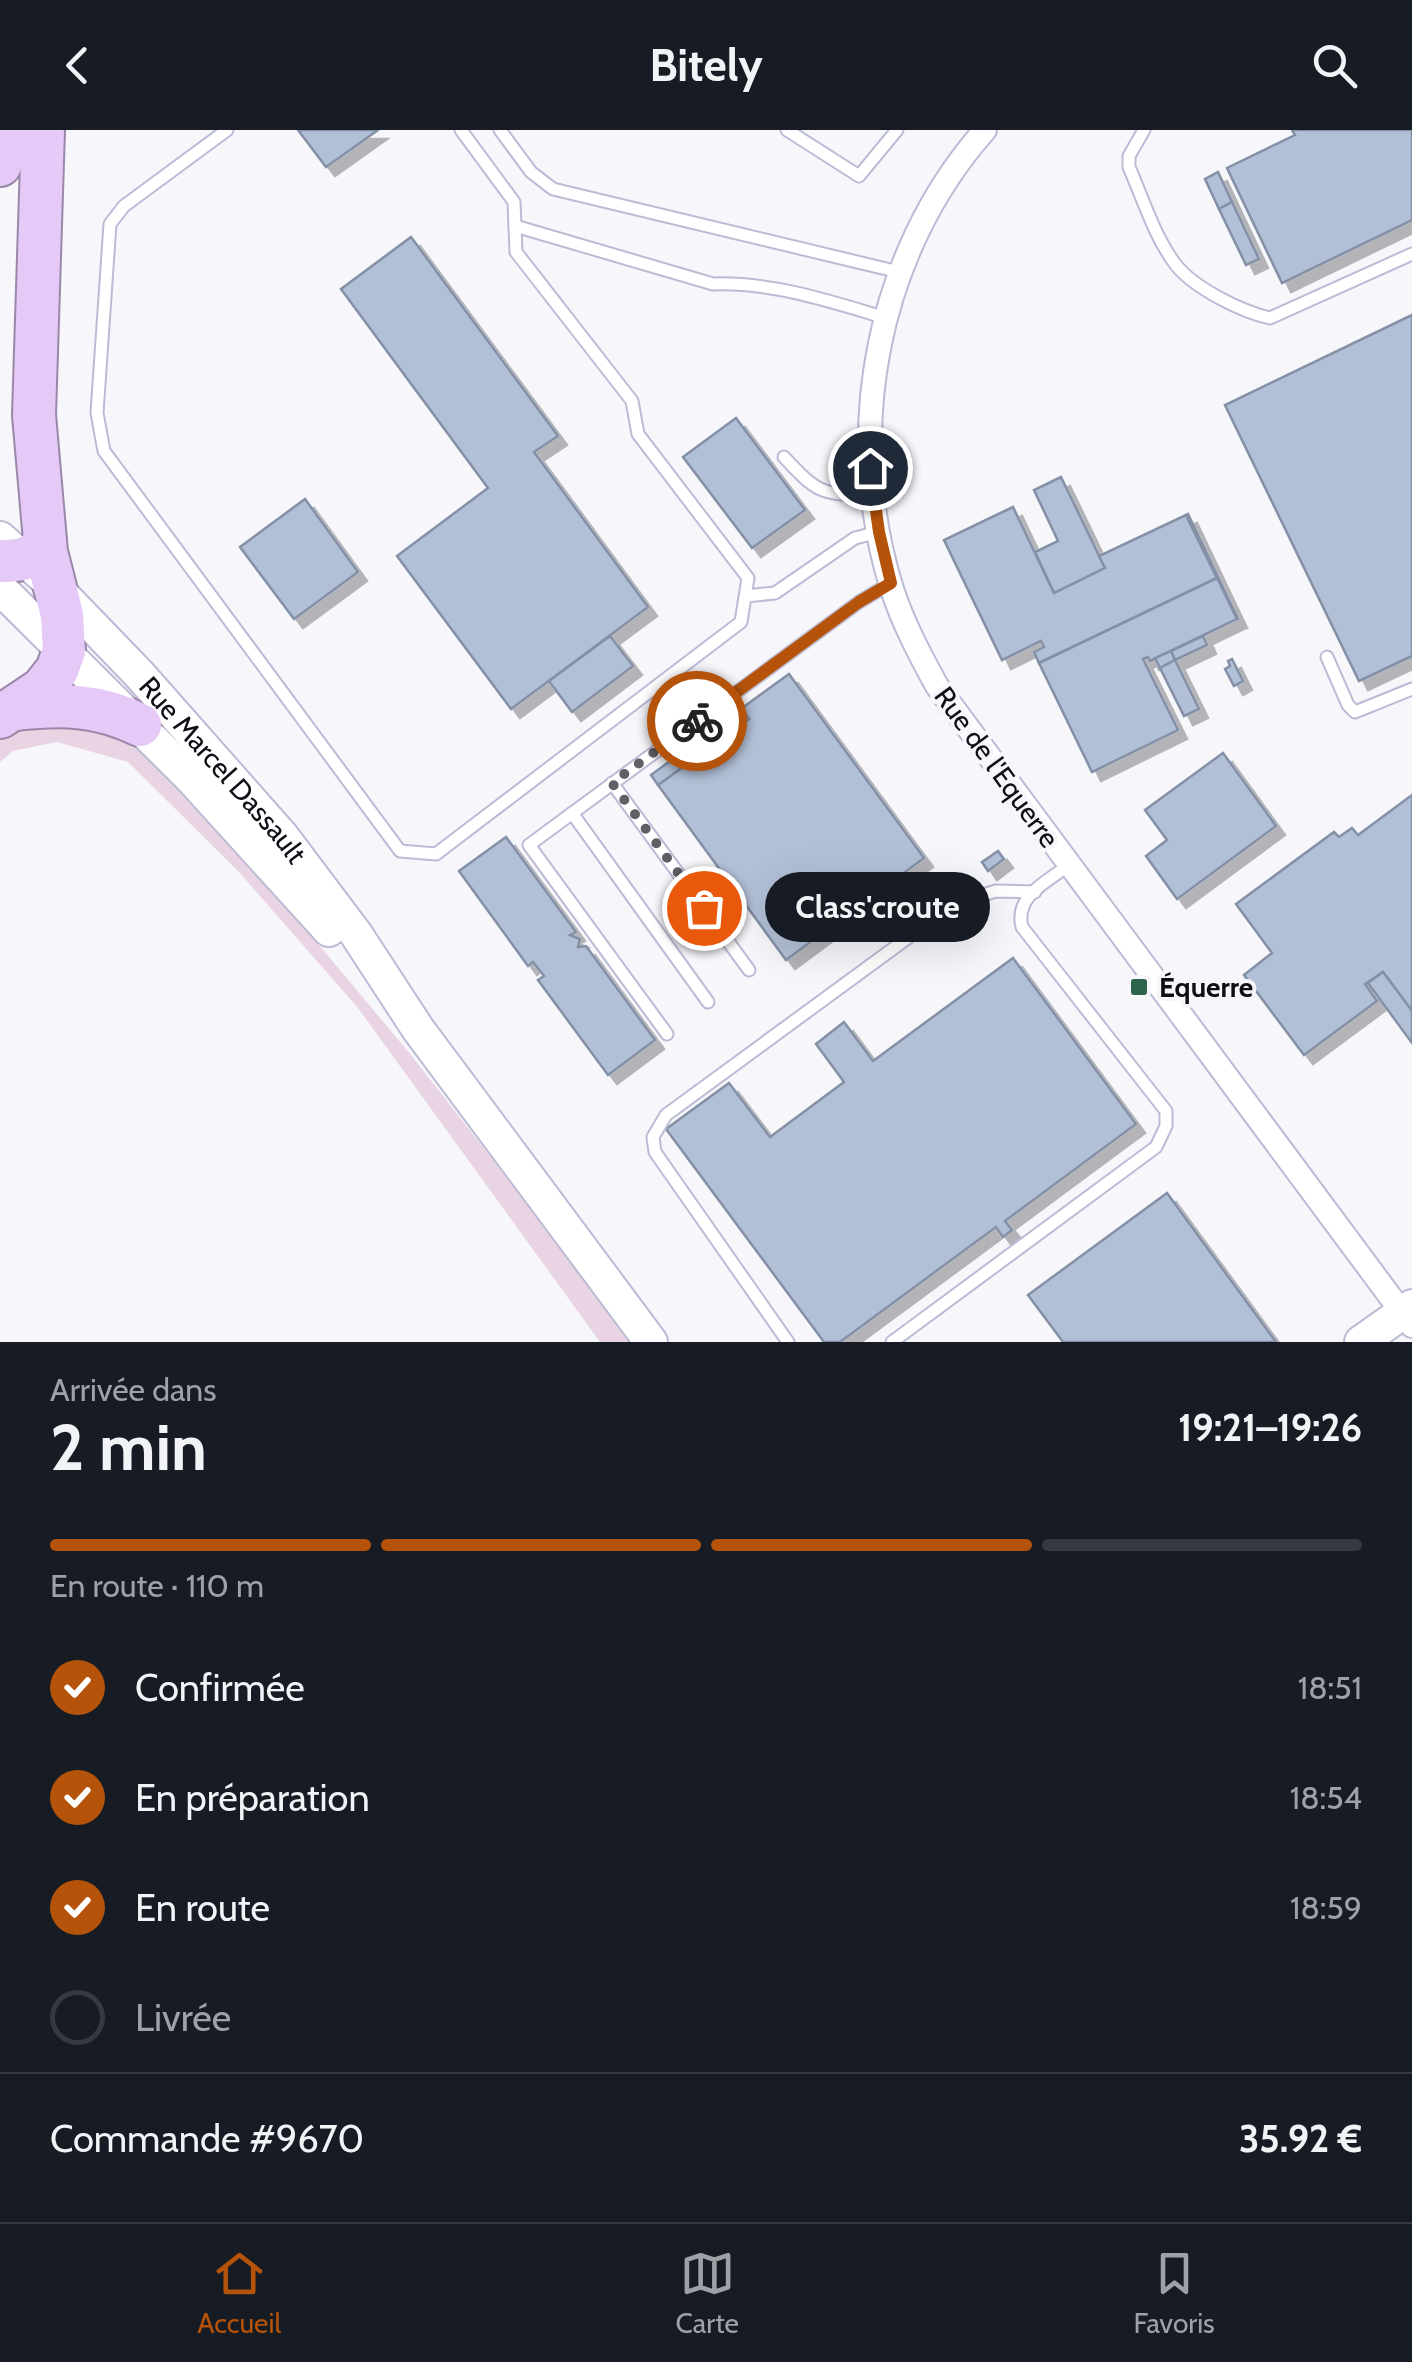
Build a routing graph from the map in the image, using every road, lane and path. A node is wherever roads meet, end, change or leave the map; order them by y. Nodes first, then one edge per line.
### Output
1 (12, 130) edge
2 (43, 130) edge
3 (228, 130) edge
4 (460, 130) edge
5 (500, 130) edge
6 (787, 130) edge
7 (897, 130) edge
8 (985, 130) edge
9 (1144, 130) edge
10 (0, 165) edge
11 (515, 226) junction
12 (1412, 254) edge
13 (899, 272) junction
14 (886, 318) junction
15 (784, 457) dead end
16 (874, 496) junction
17 (879, 532) junction
18 (20, 562) edge
19 (891, 583) junction
20 (746, 596) junction
21 (64, 651) junction
22 (1326, 657) dead end
23 (1412, 688) edge
24 (8, 713) edge
25 (140, 725) junction
26 (612, 783) junction
27 (572, 813) junction
28 (1069, 865) junction
29 (1035, 892) junction
30 (749, 970) dead end
31 (708, 1002) dead end
32 (418, 1029) junction
33 (667, 1034) dead end
34 (1409, 1315) edge
35 (651, 1342) edge
36 (788, 1342) edge
37 (892, 1342) edge
38 (1360, 1342) edge

1 - 10 highway
2 - 18 highway
3 - 20 lane
4 - 11 lane
5 - 13 lane
6 - 7 lane
8 - 13 street, Rue de l'Equerre
9 - 12 lane
11 - 14 lane
11 - 20 lane
13 - 14 street, Rue de l'Equerre
14 - 16 street, Rue de l'Equerre
15 - 16 lane
16 - 17 street, Rue de l'Equerre
17 - 19 street, Rue de l'Equerre
17 - 20 lane
18 - 21 highway
18 - 32 street, Rue Marcel Dassault
19 - 26 lane
19 - 28 street, Rue de l'Equerre
21 - 24 highway
21 - 25 street, Rue Marcel Dassault
22 - 23 lane
24 - 25 highway
25 - 32 street, Rue Marcel Dassault
26 - 27 lane
26 - 30 lane
27 - 31 lane
27 - 33 lane
28 - 29 lane
28 - 34 street, Rue de l'Equerre
29 - 36 lane
29 - 37 lane
32 - 35 street, Rue Marcel Dassault
34 - 38 street

